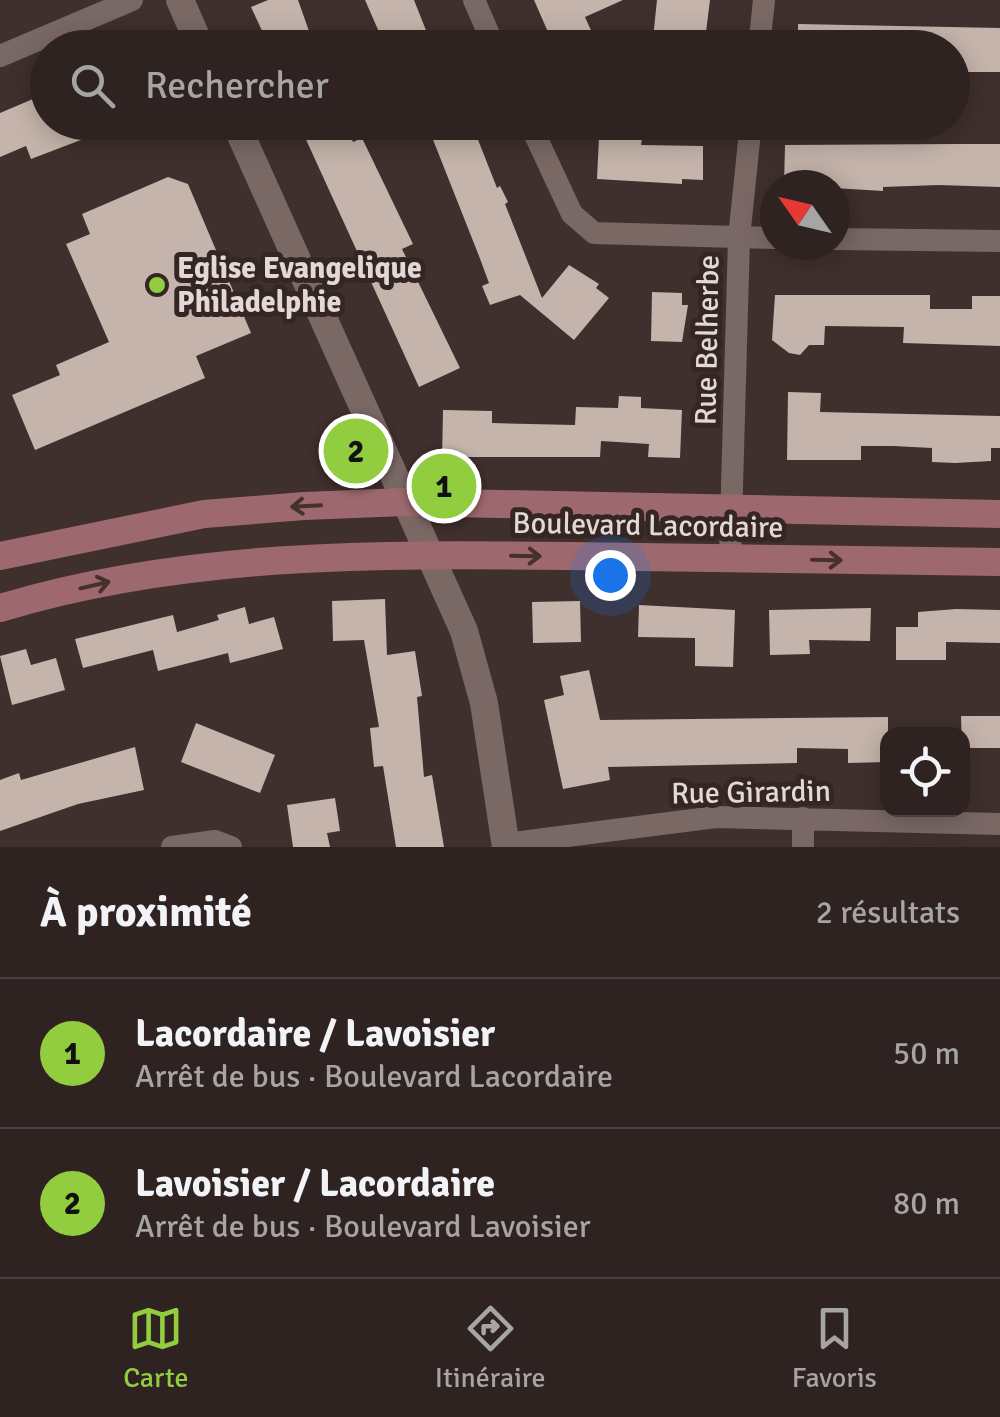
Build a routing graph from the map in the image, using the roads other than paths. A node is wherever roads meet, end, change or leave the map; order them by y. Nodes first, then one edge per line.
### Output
1 (132, 0) edge
2 (180, 0) edge
3 (474, 0) edge
4 (764, 0) edge
5 (61, 30) edge
6 (193, 30) edge
7 (487, 30) edge
8 (761, 30) edge
9 (30, 43) edge
10 (0, 56) edge
11 (243, 140) edge
12 (537, 140) edge
13 (749, 140) edge
14 (739, 238) junction
15 (760, 238) edge
16 (850, 239) edge
17 (1000, 242) edge
18 (404, 502) junction
19 (732, 510) junction
20 (1000, 514) edge
21 (428, 554) junction
22 (0, 556) edge
23 (730, 558) junction
24 (1000, 562) edge
25 (0, 608) edge
26 (803, 818) junction
27 (1000, 824) edge
28 (505, 846) edge
29 (172, 847) edge
30 (231, 847) edge
31 (803, 847) edge

1 - 5 street
2 - 6 street
3 - 7 street
4 - 8 street
9 - 10 street
11 - 18 street
12 - 14 street
13 - 14 street, Rue Belherbe
14 - 15 street
14 - 19 street, Rue Belherbe
16 - 17 street
18 - 19 main road, Boulevard Lacordaire
18 - 21 street
18 -> 22 main road, Boulevard Lacordaire
19 - 20 main road, Boulevard Lacordaire
19 - 23 street, Rue Belherbe
21 -> 23 main road, Boulevard Lacordaire
25 -> 21 main road, Boulevard Lacordaire
21 - 28 street
23 -> 24 main road, Boulevard Lacordaire
26 - 27 street, Rue Girardin
26 - 28 street, Rue Girardin
26 - 31 street
29 - 30 street

